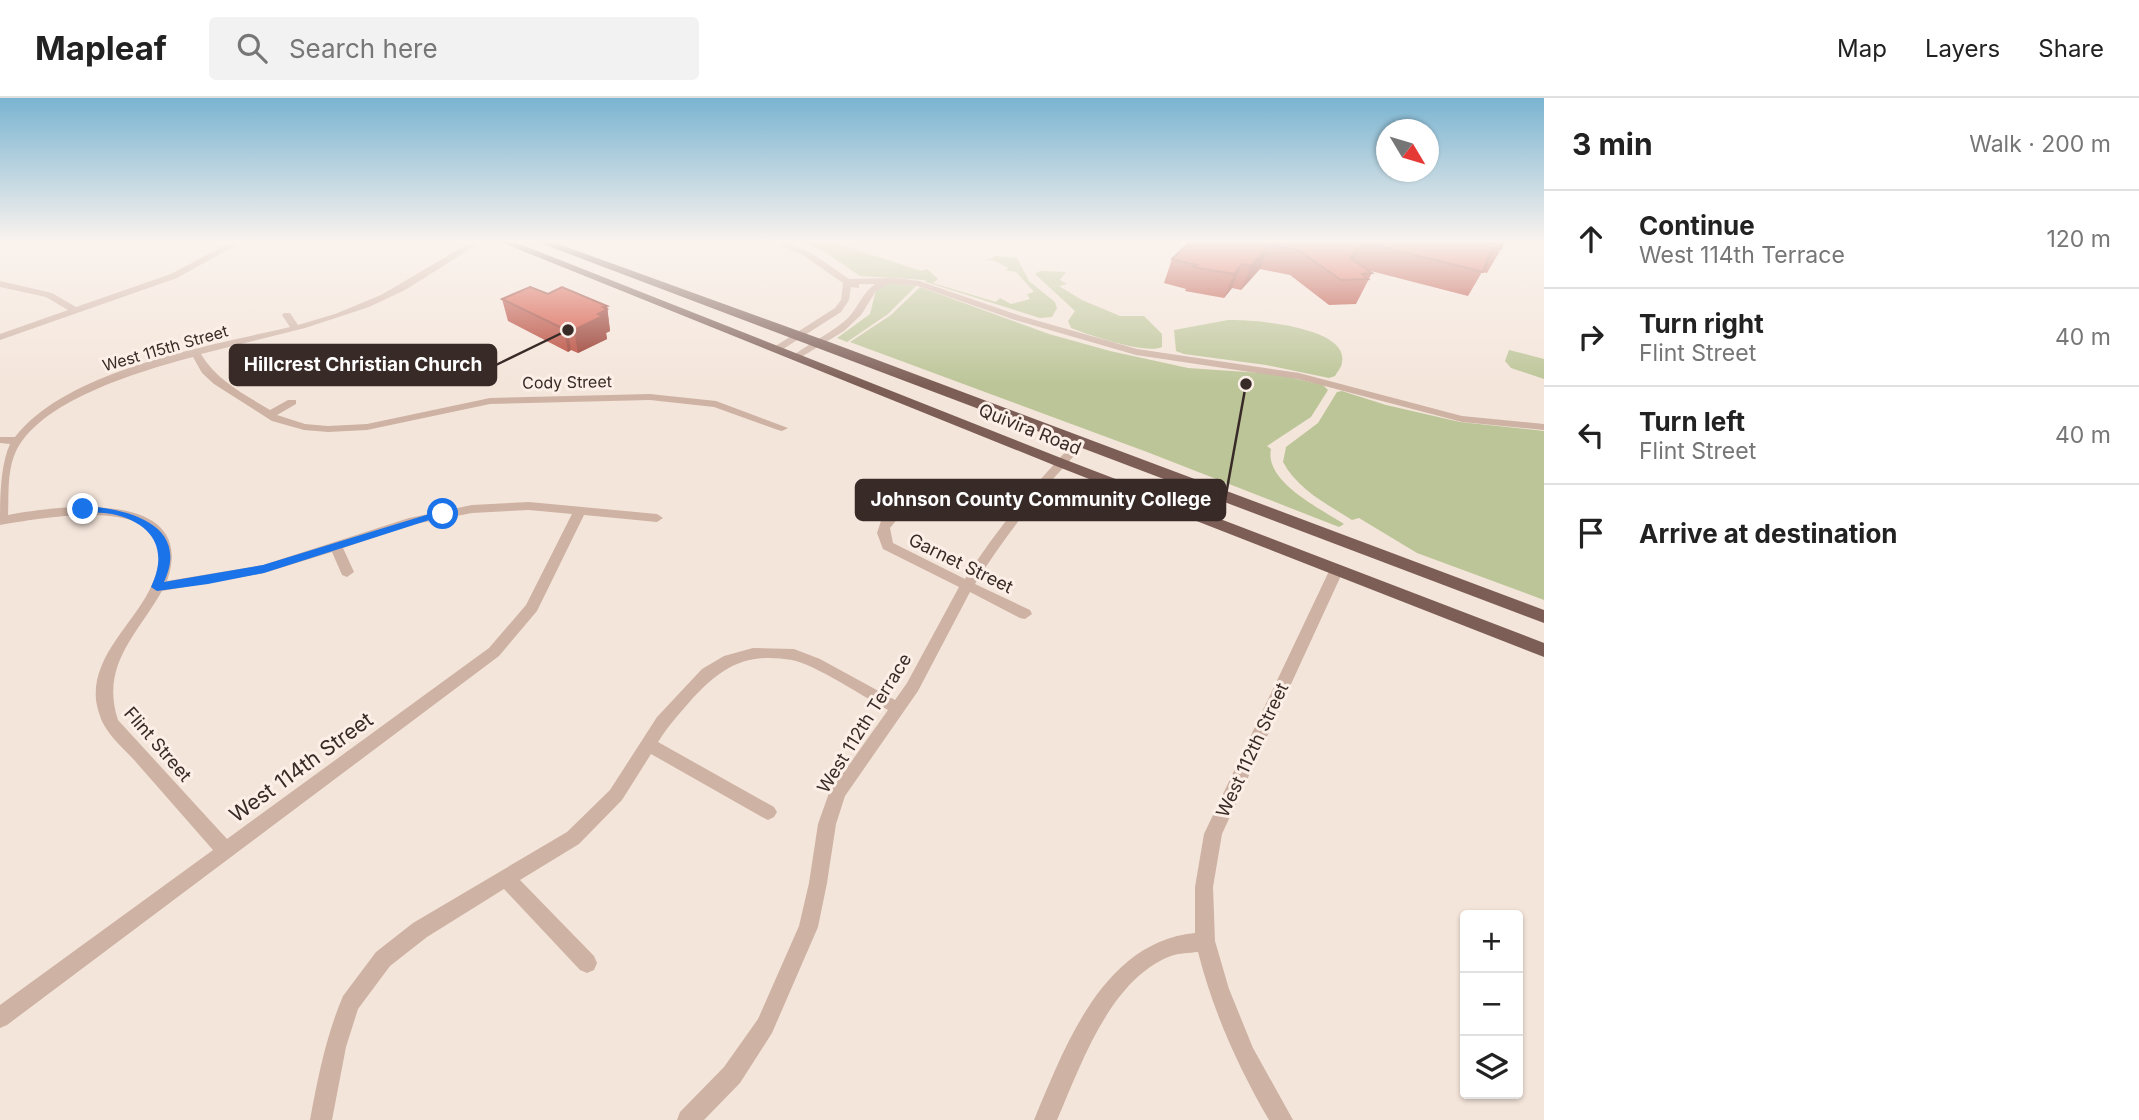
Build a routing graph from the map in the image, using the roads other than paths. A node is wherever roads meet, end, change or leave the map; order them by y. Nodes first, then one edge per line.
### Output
1 (21, 289) edge
2 (138, 289) edge
3 (399, 289) edge
4 (624, 289) edge
5 (671, 289) edge
6 (846, 289) edge
7 (859, 289) edge
8 (874, 289) edge
9 (933, 289) edge
10 (862, 300) junction
11 (76, 311) junction
12 (287, 315) dead end
13 (296, 328) junction
14 (799, 335) junction
15 (0, 337) edge
16 (818, 343) junction
17 (777, 349) junction
18 (196, 354) junction
19 (798, 356) junction
20 (292, 402) dead end
21 (269, 415) junction
22 (1544, 427) edge
23 (782, 428) dead end
24 (0, 440) edge
25 (18, 440) junction
26 (1082, 441) junction
27 (1061, 463) junction
28 (902, 506) dead end
29 (580, 511) junction
30 (657, 517) dead end
31 (1, 521) edge
32 (336, 547) junction
33 (1337, 569) junction
34 (346, 572) dead end
35 (966, 586) junction
36 (157, 587) junction
37 (1025, 614) dead end
38 (1544, 617) edge
39 (1544, 650) edge
40 (897, 708) junction
41 (650, 745) junction
42 (768, 812) dead end
43 (226, 851) junction
44 (506, 878) junction
45 (1205, 941) junction
46 (587, 963) dead end
47 (0, 1018) edge
48 (321, 1120) edge
49 (688, 1120) edge
50 (1045, 1120) edge
51 (1282, 1120) edge

1 - 11 street
2 - 11 street
3 - 13 street, West 115th Street
4 - 17 main road, Quivira Road
5 - 14 main road, Quivira Road
6 - 14 street
7 - 10 street
8 - 10 street
9 - 22 street
10 - 16 street
11 - 15 street
12 - 13 street
13 - 18 street, West 115th Street
14 - 16 main road, Quivira Road
14 - 17 street
16 - 19 street
16 - 26 main road, Quivira Road
17 - 19 main road, Quivira Road
18 - 21 street, Cody Street
18 - 25 street, West 115th Street
19 - 27 main road, Quivira Road
20 - 21 street
21 - 23 street, Cody Street
24 - 25 street
25 - 31 street, West 115th Street
26 - 27 street, West 112th Terrace
26 - 38 main road, Quivira Road
27 - 33 main road, Quivira Road
27 - 35 street, West 112th Terrace
28 - 35 street, Garnet Street
29 - 30 street
29 - 32 street
29 - 43 street, West 114th Street
31 - 36 street, Flint Street
32 - 34 street
32 - 36 street
33 - 39 main road, Quivira Road
33 - 45 street, West 112th Street
35 - 37 street, Garnet Street
35 - 40 street, West 112th Terrace
36 - 43 street, Flint Street
40 - 41 street
40 - 49 street, West 112th Terrace
41 - 42 street
41 - 44 street
43 - 47 street, West 114th Street
44 - 46 street
44 - 48 street
45 - 50 street
45 - 51 street, West 112th Street

